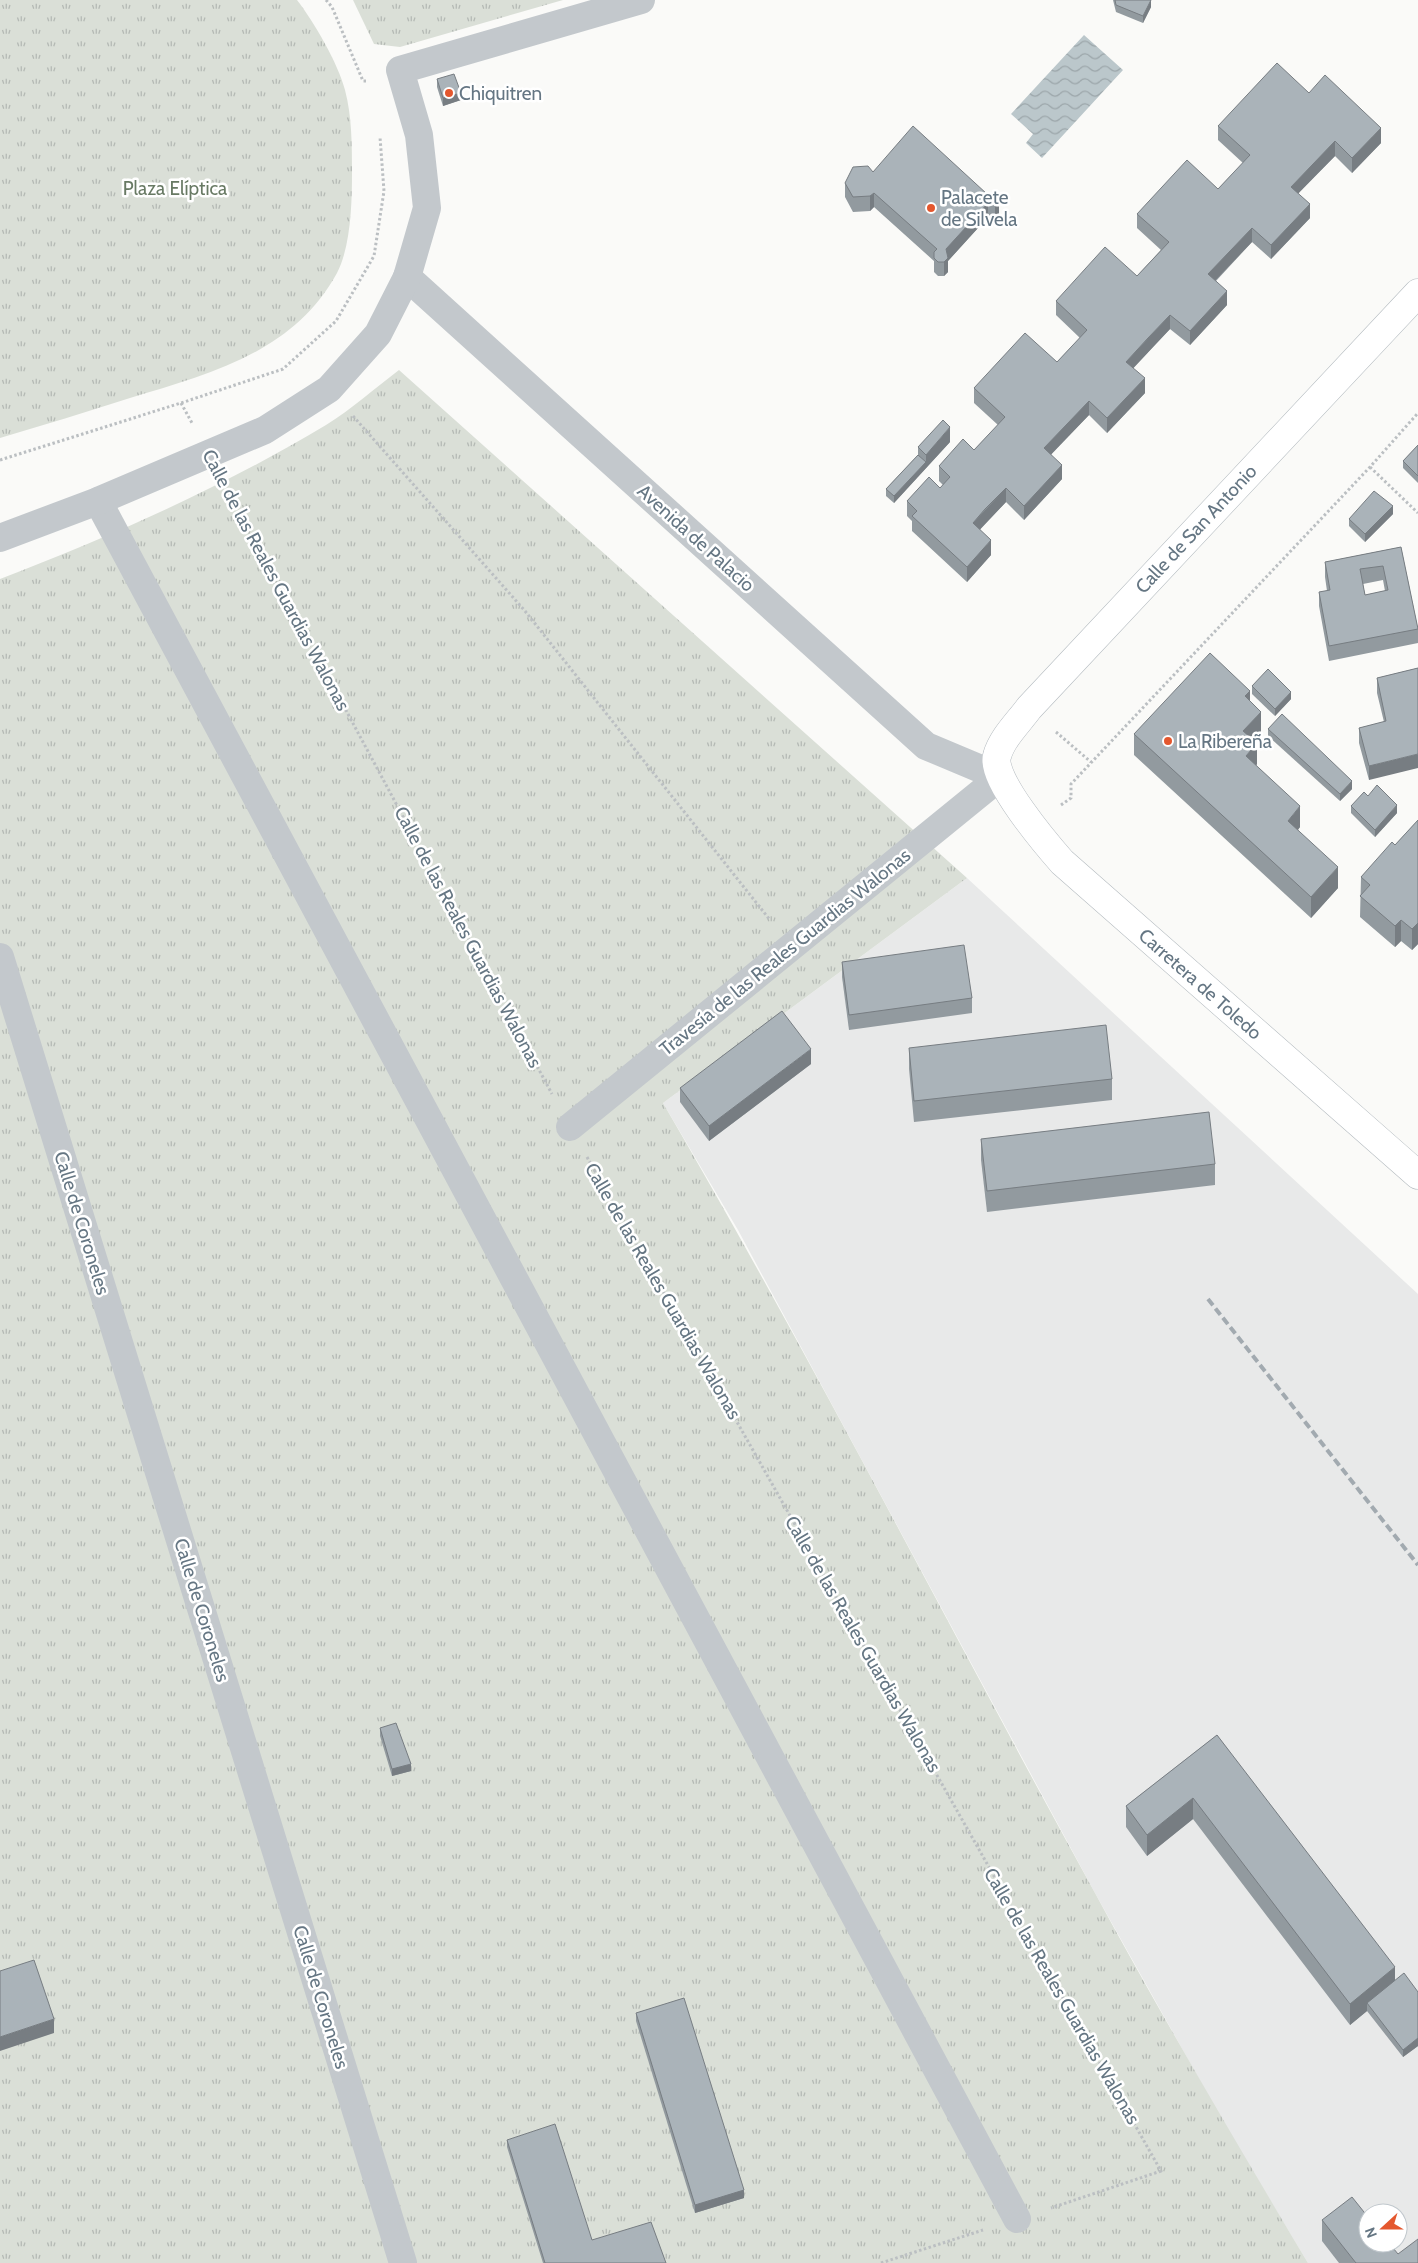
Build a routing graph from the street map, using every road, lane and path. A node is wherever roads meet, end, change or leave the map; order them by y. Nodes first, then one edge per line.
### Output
1 (326, 0) edge
2 (641, 0) edge
3 (400, 70) junction
4 (363, 81) junction
5 (366, 91) dead end
6 (377, 129) dead end
7 (407, 277) junction
8 (1418, 292) edge
9 (330, 390) junction
10 (181, 404) junction
11 (1418, 413) edge
12 (209, 454) junction
13 (0, 460) edge
14 (1370, 467) junction
15 (98, 501) junction
16 (1418, 513) edge
17 (0, 538) edge
18 (1029, 708) junction
19 (1091, 762) junction
20 (1000, 777) junction
21 (1032, 827) junction
22 (791, 946) junction
23 (0, 957) edge
24 (570, 1127) junction
25 (1418, 1175) edge
26 (1161, 2170) dead end
27 (1017, 2220) dead end
28 (403, 2263) edge

1 - 4 path
2 - 3 street
3 - 4 path
3 - 7 street
4 - 5 path
6 - 10 path
7 - 9 street
7 - 20 street, Avenida de Palacio
8 - 18 street, Calle de San Antonio
9 - 12 street
9 - 22 path
10 - 12 path, Calle de las Reales Guardias Walonas
10 - 13 path
11 - 14 path
12 - 15 street
12 - 24 path, Calle de las Reales Guardias Walonas
14 - 16 path
14 - 19 path
15 - 17 street
15 - 27 street
18 - 19 path
18 - 20 street, Calle de San Antonio
19 - 21 path
20 - 21 street, Carretera de Toledo
20 - 22 street, Travesía de las Reales Guardias Walonas
21 - 25 street, Carretera de Toledo
22 - 24 street, Travesía de las Reales Guardias Walonas
23 - 28 street, Calle de Coroneles
24 - 26 path, Calle de las Reales Guardias Walonas

